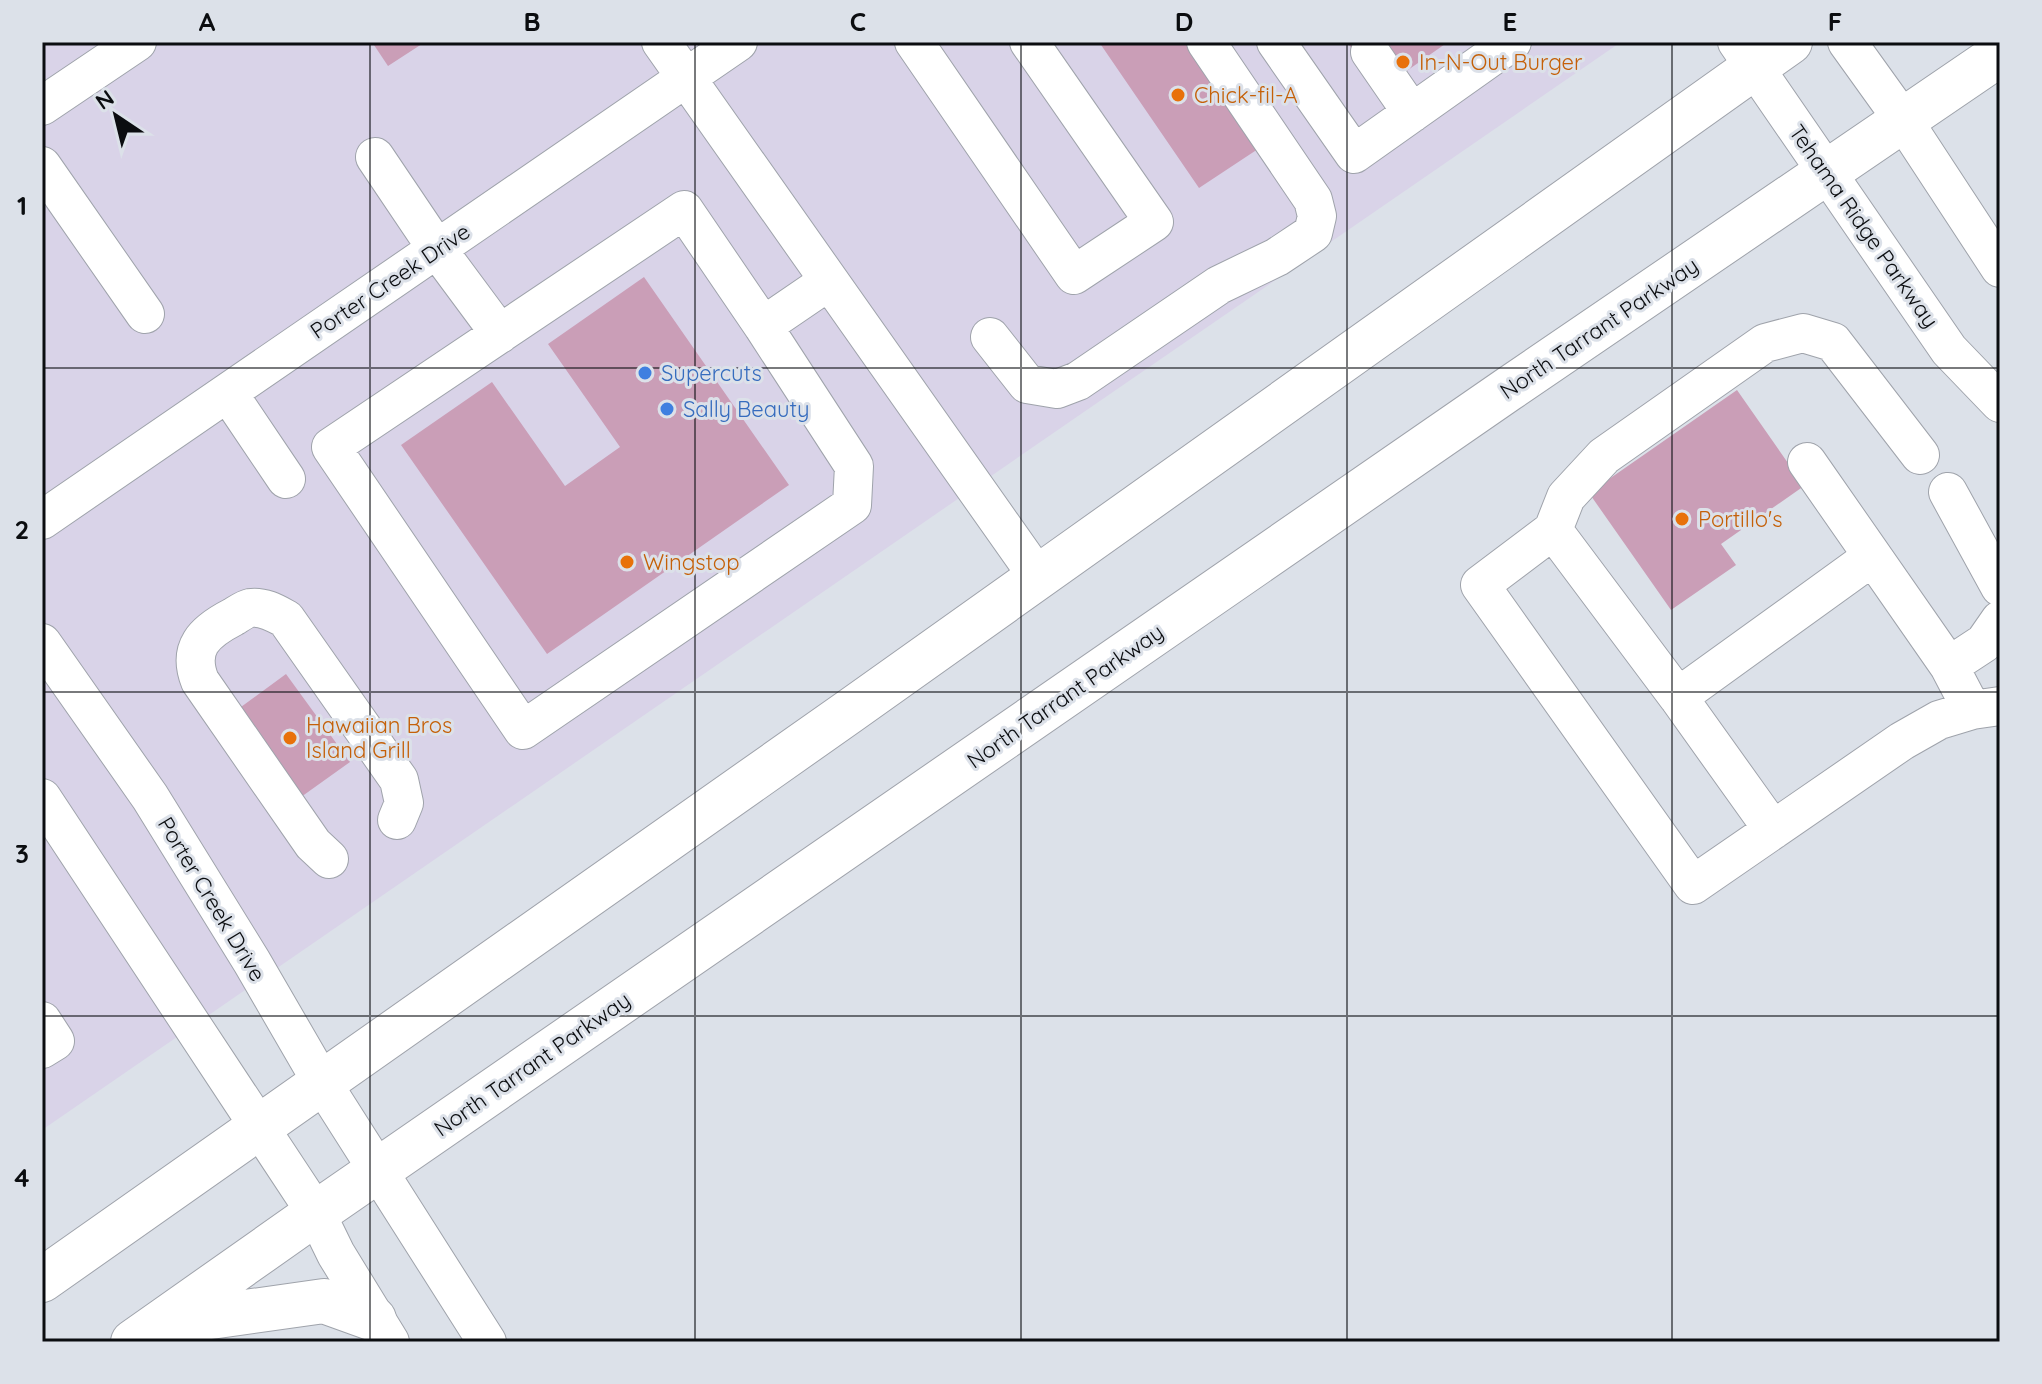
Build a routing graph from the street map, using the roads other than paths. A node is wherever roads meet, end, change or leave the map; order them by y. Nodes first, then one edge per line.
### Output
1 (137, 42) edge
2 (661, 42) edge
3 (738, 42) edge
4 (914, 42) edge
5 (1029, 42) edge
6 (1206, 42) edge
7 (1276, 42) edge
8 (1512, 42) edge
9 (1790, 42) edge
10 (1847, 42) edge
11 (1370, 52) dead end
12 (2000, 54) edge
13 (1746, 55) edge
14 (686, 78) junction
15 (42, 106) edge
16 (1412, 113) junction
17 (1903, 120) junction
18 (375, 157) dead end
19 (42, 166) edge
20 (1827, 172) junction
21 (437, 249) junction
22 (2000, 268) edge
23 (829, 281) junction
24 (145, 314) dead end
25 (763, 326) junction
26 (500, 334) junction
27 (990, 337) dead end
28 (228, 393) junction
29 (2000, 403) edge
30 (1920, 455) dead end
31 (1807, 462) dead end
32 (286, 479) dead end
33 (1948, 492) dead end
34 (42, 520) edge
35 (1553, 530) junction
36 (1872, 557) junction
37 (1038, 577) junction
38 (2000, 587) edge
39 (2000, 620) edge
40 (42, 643) edge
41 (1949, 666) junction
42 (1678, 697) junction
43 (1986, 708) edge
44 (42, 798) edge
45 (397, 820) dead end
46 (1773, 830) junction
47 (329, 859) dead end
48 (42, 1021) edge
49 (42, 1049) edge
50 (321, 1081) junction
51 (258, 1127) junction
52 (377, 1171) junction
53 (316, 1213) junction
54 (42, 1280) edge
55 (382, 1331) edge
56 (145, 1334) edge
57 (487, 1342) edge

1 - 15 street
2 - 14 street
3 - 14 street, Porter Creek Drive
4 - 5 street
6 - 27 street
7 - 16 street
8 - 16 street
9 - 13 main road
10 - 17 street
11 - 16 street
12 - 17 main road, North Tarrant Parkway
13 - 20 street, Tehama Ridge Parkway
13 - 37 main road
14 - 21 street, Porter Creek Drive
14 - 23 street
17 - 20 main road, North Tarrant Parkway
17 - 22 street
18 - 21 street
19 - 24 street
20 - 29 street, Tehama Ridge Parkway
20 - 52 main road, North Tarrant Parkway
21 - 26 street
21 - 28 street, Porter Creek Drive
23 - 25 street
23 - 37 street
25 - 26 street
25 - 26 street
28 - 32 street
28 - 34 street, Porter Creek Drive
30 - 35 street
31 - 36 street
33 - 38 street
35 - 42 street
35 - 46 street
36 - 41 street
36 - 42 street
37 - 50 main road
39 - 41 street
40 - 50 street, Porter Creek Drive
41 - 43 street
42 - 46 street
43 - 46 street
44 - 51 street
45 - 47 street
48 - 49 street
50 - 51 main road
50 - 52 street, Porter Creek Drive
51 - 53 street
51 - 54 main road
52 - 53 main road, North Tarrant Parkway
52 - 57 street, Porter Creek Drive
53 - 55 street
53 - 56 main road, North Tarrant Parkway
55 - 56 main road

